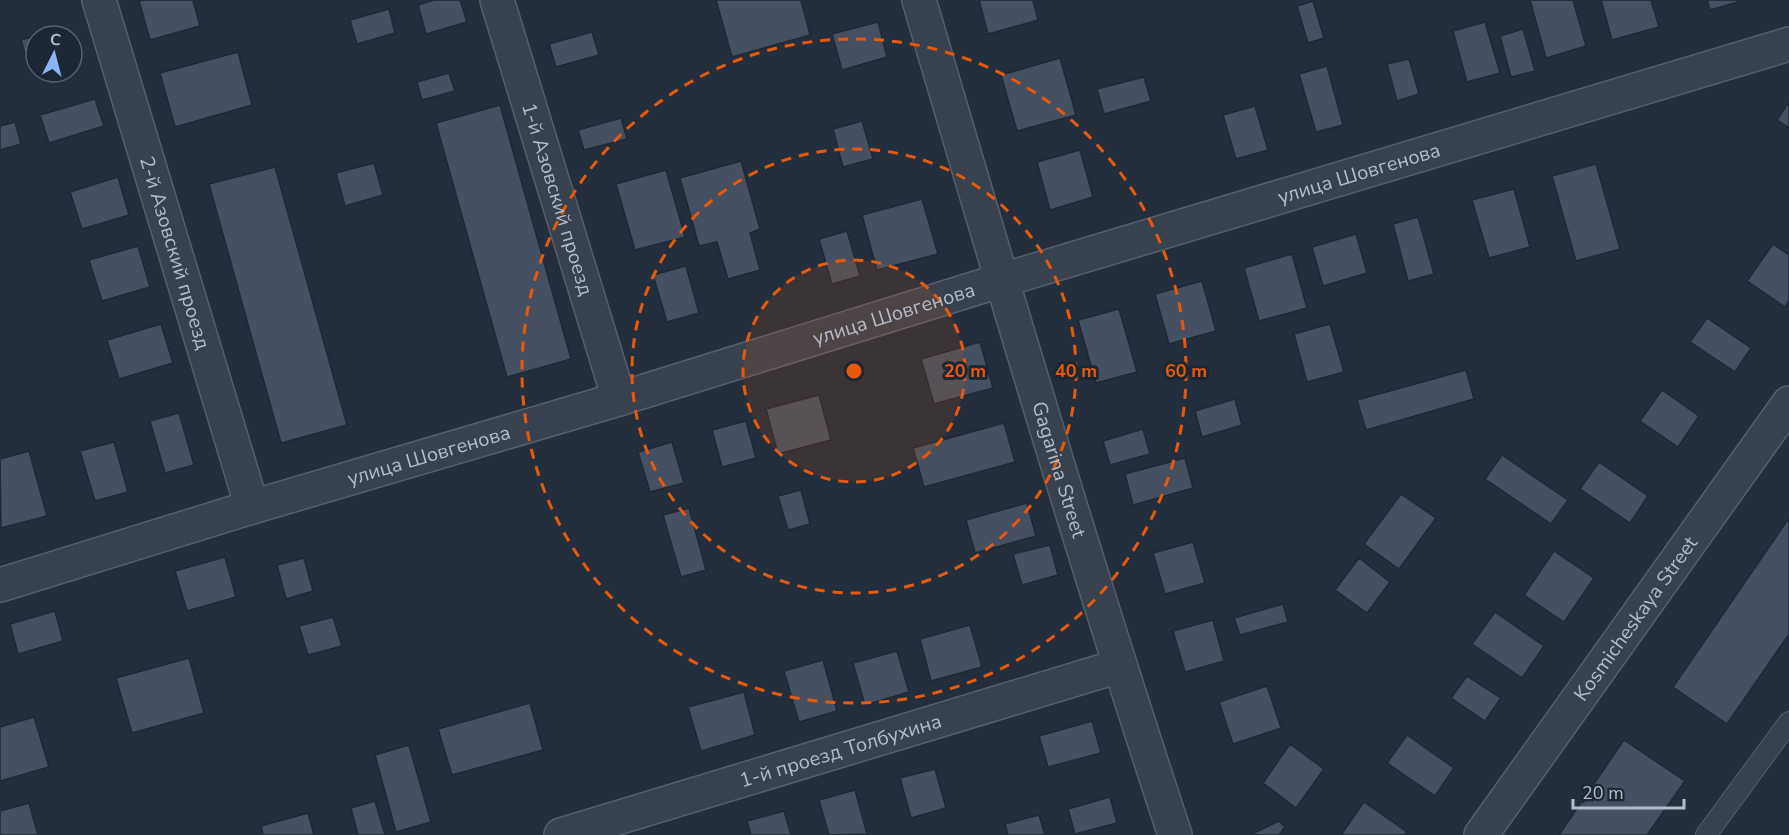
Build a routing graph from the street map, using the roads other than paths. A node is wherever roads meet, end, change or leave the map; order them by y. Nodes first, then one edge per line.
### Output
1 (99, 0) edge
2 (497, 0) edge
3 (919, 0) edge
4 (1789, 44) edge
5 (1002, 281) junction
6 (619, 399) junction
7 (1789, 403) edge
8 (252, 507) junction
9 (0, 585) edge
10 (1119, 666) junction
11 (1789, 722) edge
12 (561, 835) edge
13 (1175, 835) edge
14 (1481, 835) edge
15 (1706, 835) edge

1 - 8 street, 2-й Азовский проезд
2 - 6 street, 1-й Азовский проезд
3 - 5 street, Gagarina Street
4 - 5 street, улица Шовгенова
5 - 6 street, улица Шовгенова
5 - 10 street, Gagarina Street
6 - 8 street, улица Шовгенова
7 - 14 street, Kosmicheskaya Street
8 - 9 street, улица Шовгенова
10 - 12 street, 1-й проезд Толбухина
10 - 13 street, Gagarina Street
11 - 15 lane

